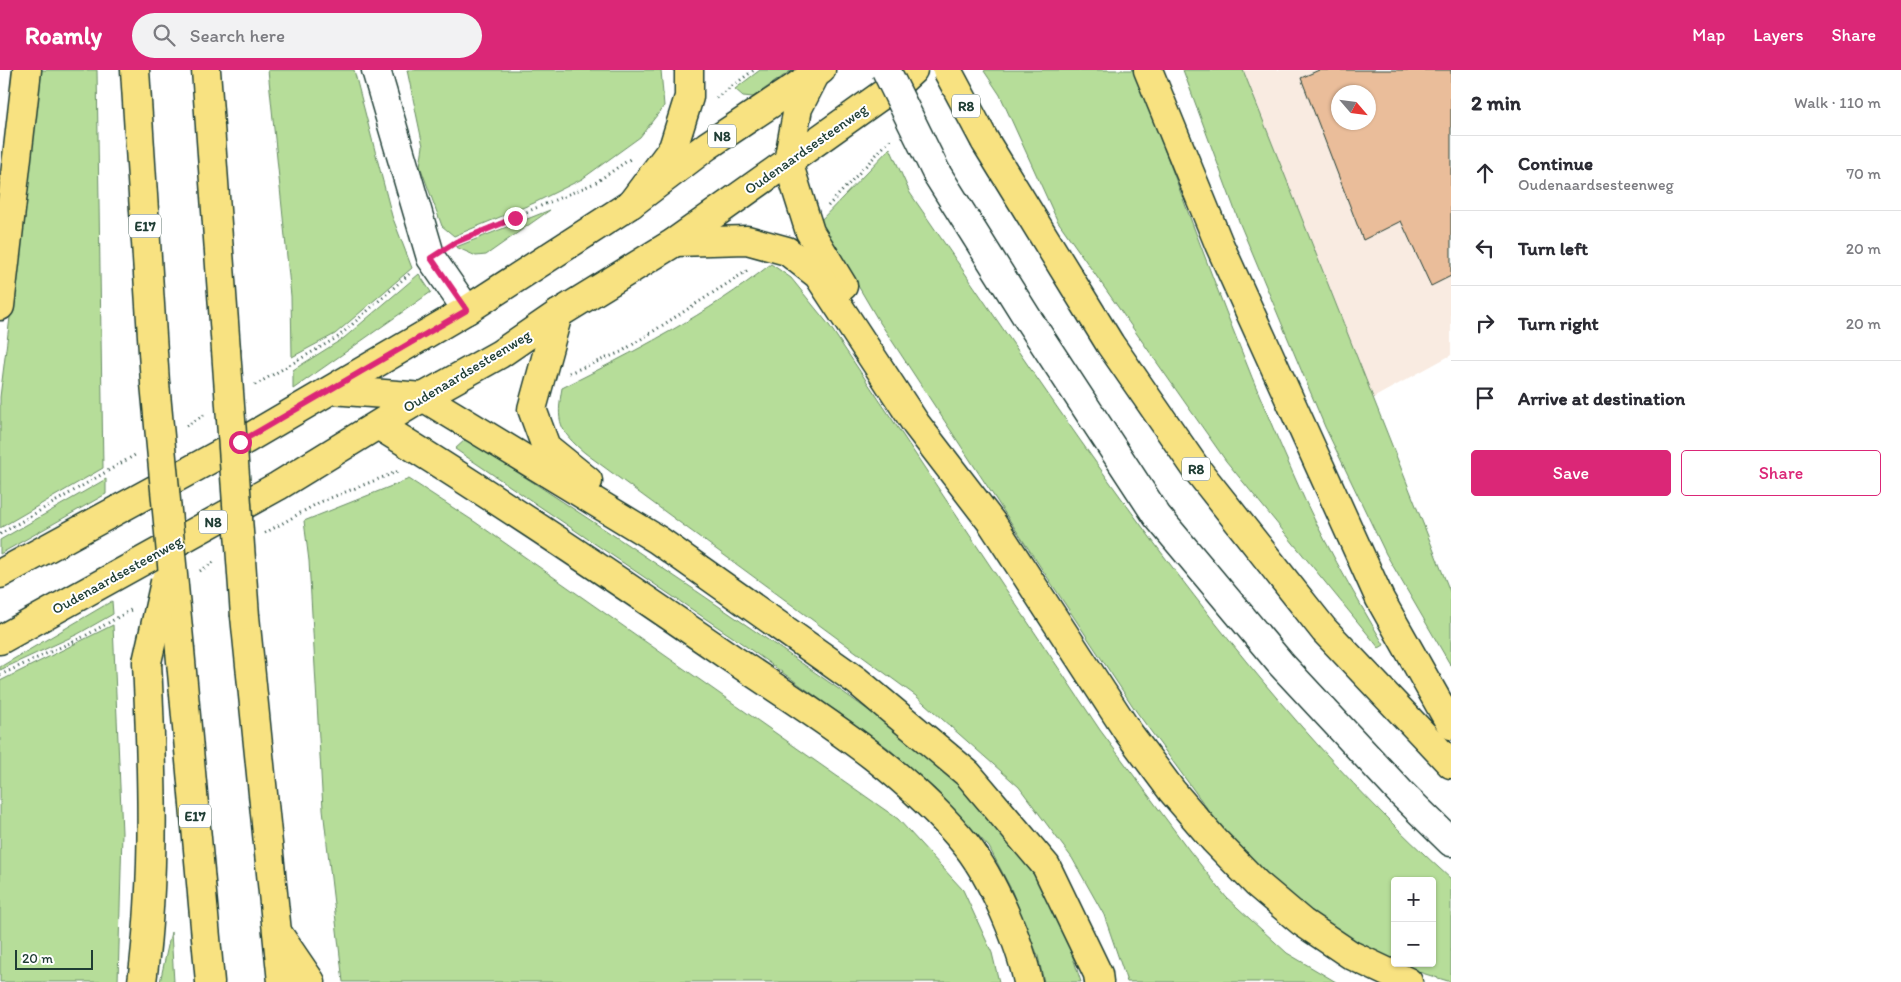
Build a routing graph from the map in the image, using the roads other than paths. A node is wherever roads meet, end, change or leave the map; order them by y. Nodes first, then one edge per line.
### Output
1 (27, 70) edge
2 (135, 70) edge
3 (206, 70) edge
4 (376, 70) edge
5 (689, 70) edge
6 (886, 70) edge
7 (913, 70) edge
8 (947, 70) edge
9 (1148, 70) edge
10 (819, 72) edge
11 (788, 162) junction
12 (631, 204) junction
13 (675, 242) junction
14 (0, 306) edge
15 (467, 310) junction
16 (558, 314) junction
17 (332, 390) junction
18 (423, 397) junction
19 (378, 425) junction
20 (969, 492) junction
21 (658, 540) junction
22 (170, 559) junction
23 (0, 574) edge
24 (0, 640) edge
25 (1451, 725) edge
26 (1451, 764) edge
27 (1451, 842) edge
28 (277, 932) junction
29 (142, 982) edge
30 (210, 982) edge
31 (282, 982) edge
32 (311, 982) edge
33 (1028, 982) edge
34 (1099, 982) edge
35 (1408, 982) edge

1 - 14 main road
2 - 22 main road, E17, bridge
3 - 28 main road, bridge
4 - 15 lane
5 - 12 main road
6 - 27 lane, bridge
7 - 11 main road, Oudenaardsesteenweg / N8
8 - 26 main road, R8, bridge
9 - 25 main road
10 - 11 main road
10 - 12 main road, N8
11 - 13 main road, Oudenaardsesteenweg / N8
11 - 20 main road
12 - 15 main road, N8
13 - 16 main road, Oudenaardsesteenweg / N8
13 - 20 main road
15 - 17 main road, N8
16 - 18 main road, Oudenaardsesteenweg / N8
16 - 21 main road
17 - 18 main road
17 - 23 main road, N8
18 - 19 main road, Oudenaardsesteenweg / N8
18 - 21 main road
19 - 24 main road, Oudenaardsesteenweg / N8
19 - 33 main road
20 - 35 main road
21 - 34 main road
22 - 29 main road, bridge
22 - 30 main road, E17, bridge
28 - 31 main road
28 - 32 main road

